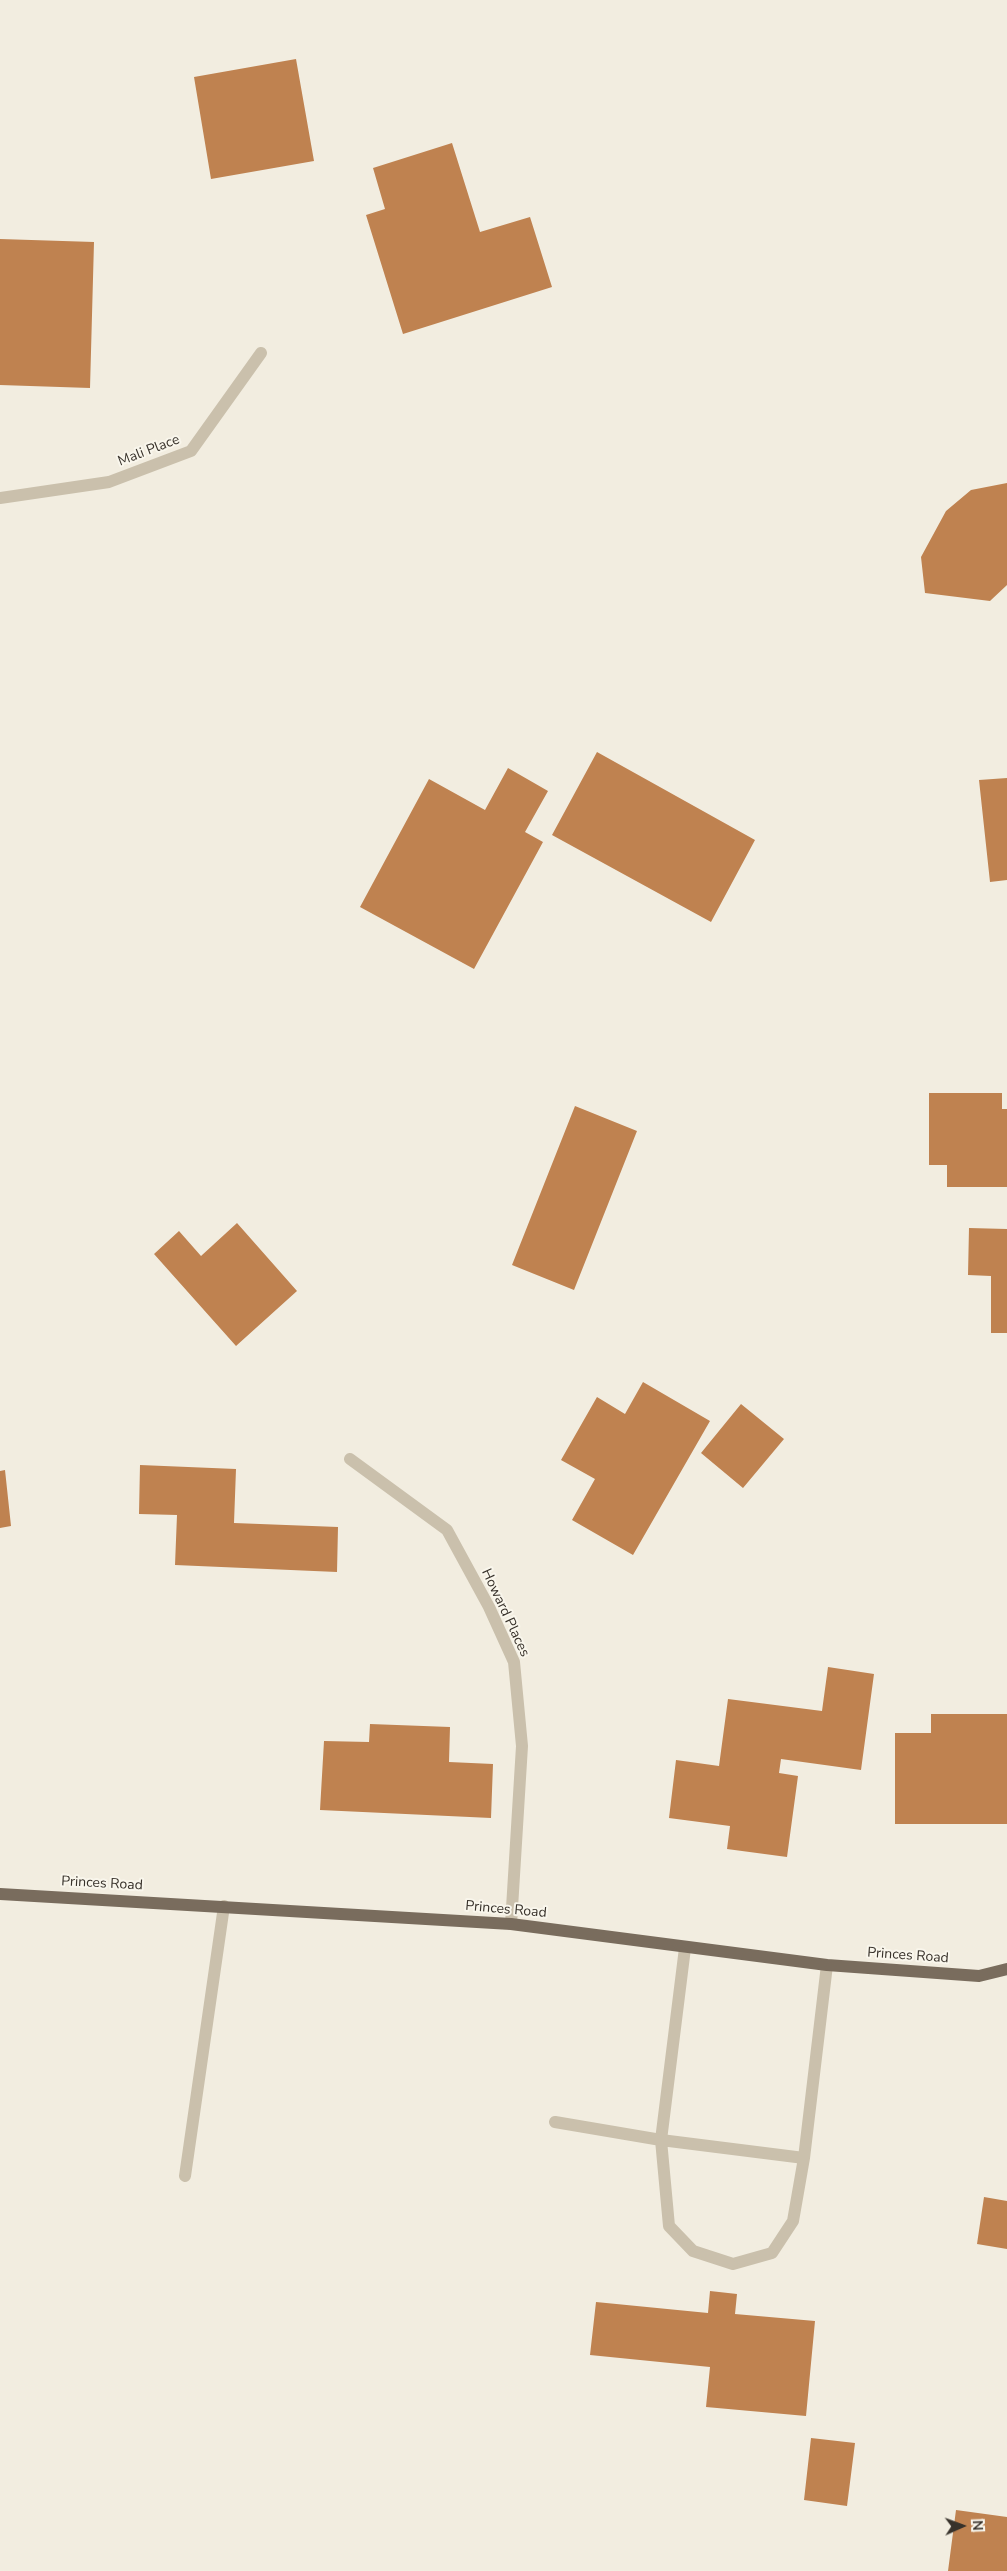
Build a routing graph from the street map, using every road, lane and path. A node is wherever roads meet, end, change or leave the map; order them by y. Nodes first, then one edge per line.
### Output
1 (261, 353) dead end
2 (0, 498) edge
3 (350, 1460) dead end
4 (0, 1894) edge
5 (224, 1906) junction
6 (511, 1924) junction
7 (685, 1948) junction
8 (827, 1965) junction
9 (1007, 1969) edge
10 (555, 2122) dead end
11 (661, 2140) junction
12 (804, 2158) junction
13 (185, 2176) dead end

1 - 2 street, Mali Place
3 - 6 street, Howard Places
4 - 5 main road, Princes Road
5 - 6 main road, Princes Road
5 - 13 street
6 - 7 main road, Princes Road
7 - 8 main road, Princes Road
7 - 11 street
8 - 9 main road, Princes Road
8 - 12 street
10 - 11 street
11 - 12 street
11 - 12 street

